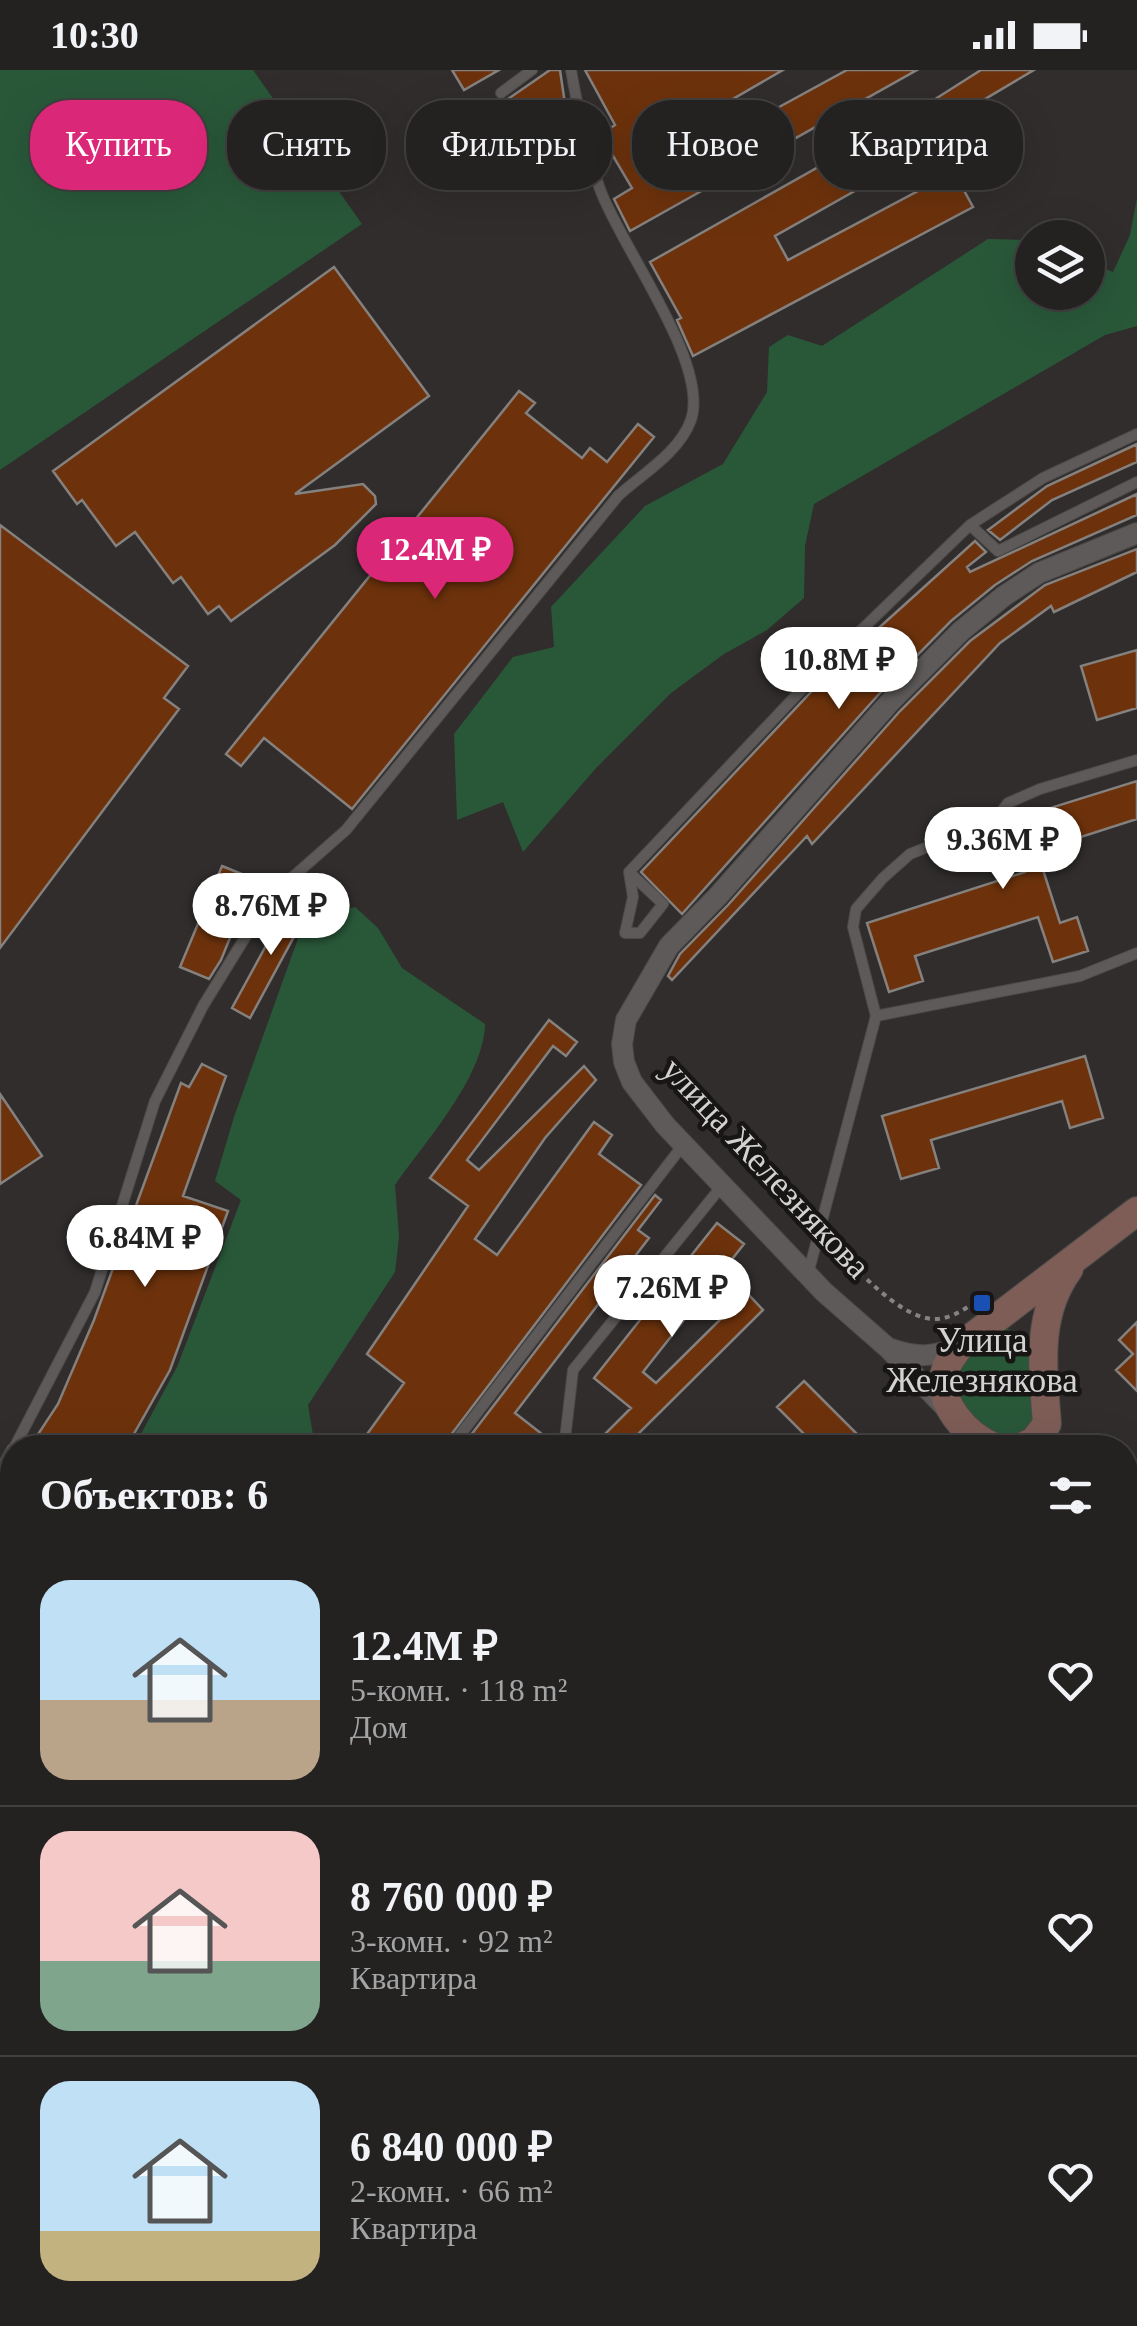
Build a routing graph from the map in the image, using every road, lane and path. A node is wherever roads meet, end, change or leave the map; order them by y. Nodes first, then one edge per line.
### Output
1 (532, 70) edge
2 (571, 70) edge
3 (501, 92) dead end
4 (1137, 434) edge
5 (1137, 482) edge
6 (970, 526) junction
7 (1137, 532) edge
8 (1137, 760) edge
9 (630, 872) junction
10 (1137, 953) edge
11 (876, 1016) junction
12 (683, 1144) junction
13 (721, 1187) junction
14 (1137, 1211) edge
15 (820, 1236) dead end
16 (1081, 1251) junction
17 (808, 1275) junction
18 (988, 1293) dead end
19 (989, 1322) junction
20 (1043, 1344) junction
21 (889, 1348) junction
22 (958, 1348) junction
23 (954, 1417) junction
24 (20, 1435) edge
25 (460, 1435) edge
26 (566, 1435) edge
27 (975, 1435) edge
28 (1049, 1435) edge

1 - 3 lane
2 - 24 lane
4 - 6 lane
5 - 6 lane
6 - 9 lane
7 - 12 street, улица Железнякова
8 - 11 lane
9 - 9 lane
10 - 11 lane
11 - 17 lane
12 - 13 street, улица Железнякова
12 - 25 lane
13 - 17 street, улица Железнякова
13 - 26 lane
14 - 16 main road
15 - 18 path
16 - 19 main road
16 - 20 main road
17 - 21 street, улица Железнякова
19 - 20 main road
19 - 22 main road
20 - 28 main road
21 - 22 street
21 - 23 street, улица Железнякова
22 - 23 main road
23 - 27 main road

